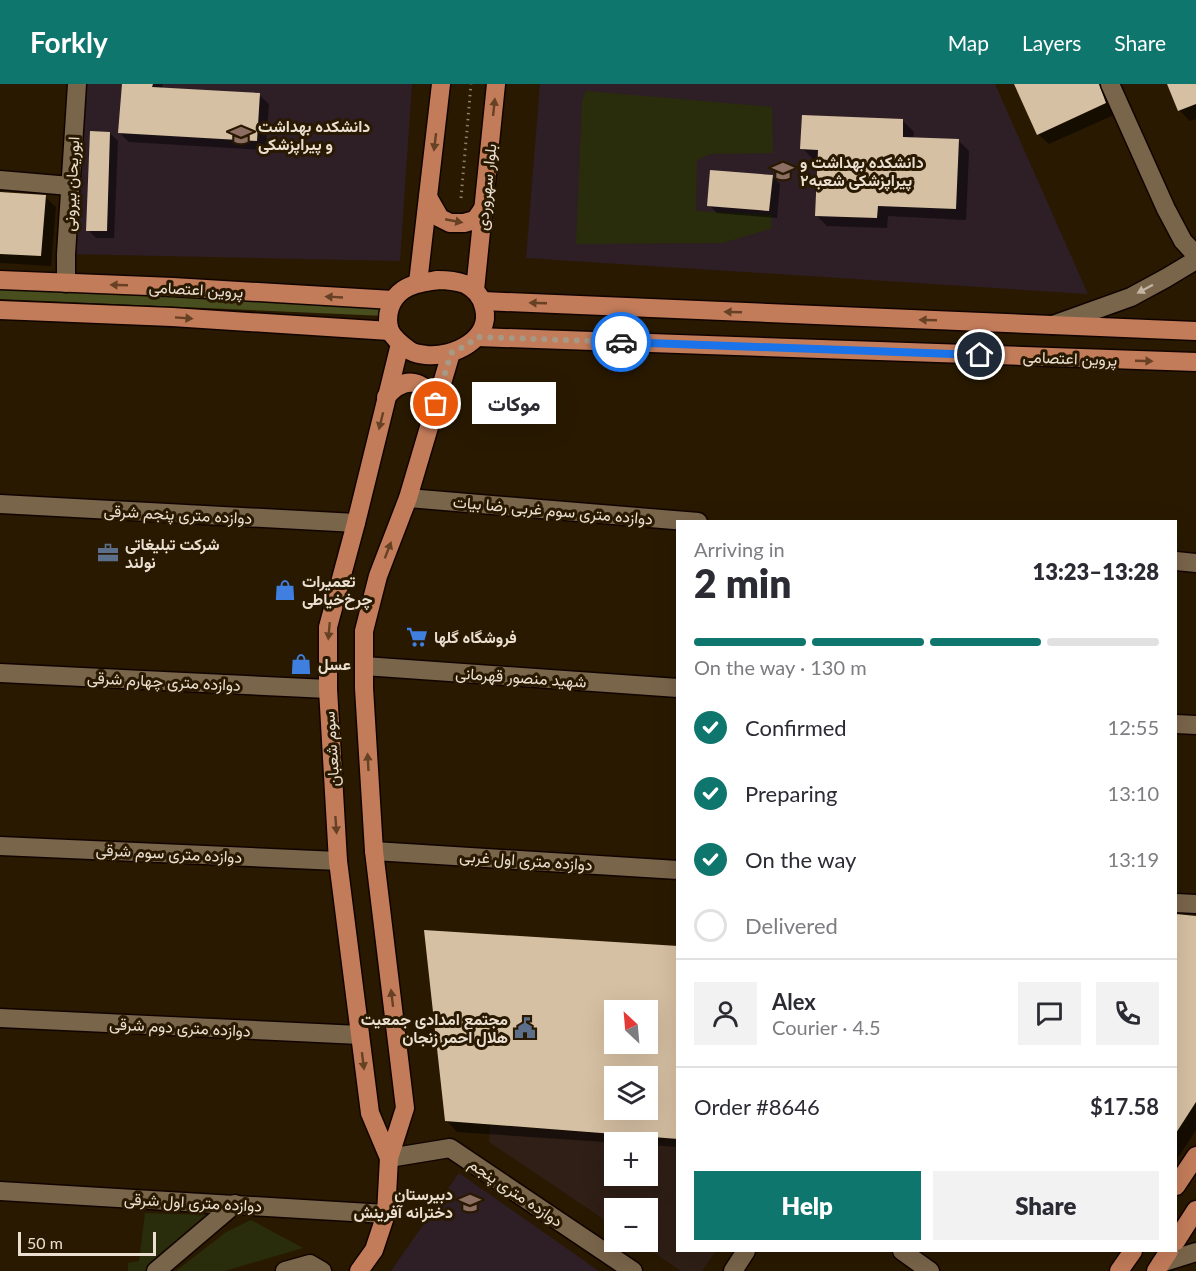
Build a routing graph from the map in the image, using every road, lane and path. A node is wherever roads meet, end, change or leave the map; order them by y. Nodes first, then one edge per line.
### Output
1 (76, 84) edge
2 (441, 84) edge
3 (471, 84) edge
4 (496, 84) edge
5 (1110, 84) edge
6 (0, 180) edge
7 (70, 186) junction
8 (428, 197) junction
9 (461, 198) dead end
10 (484, 207) junction
11 (1196, 255) edge
12 (1196, 260) edge
13 (0, 280) edge
14 (66, 283) junction
15 (418, 283) junction
16 (479, 296) junction
17 (393, 300) junction
18 (0, 310) edge
19 (1052, 325) junction
20 (1196, 331) edge
21 (395, 337) junction
22 (477, 337) junction
23 (451, 353) junction
24 (1196, 362) edge
25 (386, 398) junction
26 (436, 404) junction
27 (408, 498) junction
28 (0, 504) edge
29 (676, 520) edge
30 (356, 524) junction
31 (1177, 561) edge
32 (1196, 563) edge
33 (364, 666) junction
34 (0, 673) edge
35 (676, 688) edge
36 (328, 689) junction
37 (1177, 724) edge
38 (1196, 725) edge
39 (0, 846) edge
40 (374, 851) junction
41 (338, 861) junction
42 (676, 870) edge
43 (1177, 903) edge
44 (1196, 904) edge
45 (0, 1018) edge
46 (360, 1035) junction
47 (1196, 1156) edge
48 (388, 1158) junction
49 (1177, 1184) edge
50 (0, 1191) edge
51 (235, 1204) junction
52 (1196, 1210) edge
53 (386, 1214) junction
54 (1177, 1239) edge
55 (745, 1252) edge
56 (903, 1252) edge
57 (1132, 1252) edge
58 (1196, 1252) edge
59 (1162, 1262) edge
60 (156, 1271) edge
61 (285, 1271) edge
62 (322, 1271) edge
63 (359, 1271) edge
64 (633, 1271) edge
65 (733, 1271) edge
66 (930, 1271) edge
67 (1119, 1271) edge

1 - 7 street, ابوریحان بیرونی
2 -> 8 main road
3 - 9 path
10 -> 4 main road, بلوار سهروردی
5 - 11 street
6 - 7 street
7 - 14 street, ابوریحان بیرونی
8 -> 10 main road
8 - 15 main road
10 - 16 main road, بلوار سهروردی
12 -> 19 street
13 - 14 main road, پروین اعتصامی
17 -> 14 main road, پروین اعتصامی
15 - 16 main road
15 - 17 main road
19 -> 16 main road, پروین اعتصامی
16 - 22 main road
17 - 21 main road
18 -> 21 main road, پروین اعتصامی
19 - 20 main road, پروین اعتصامی
21 - 23 main road
21 - 25 main road, سوم شعبان
22 - 23 main road
22 -> 24 main road, پروین اعتصامی
23 - 26 main road, سوم شعبان
25 - 26 main road
25 -> 30 main road, سوم شعبان
26 - 27 main road, سوم شعبان
27 - 29 street, دوازده متری سوم غربی رضا بیات
33 -> 27 main road, سوم شعبان
28 - 30 street, دوازده متری پنجم شرقی
30 -> 36 main road, سوم شعبان
31 - 32 street
33 - 35 street, شهید منصور قهرمانی
40 -> 33 main road, سوم شعبان
34 - 36 street, دوازده متری چهارم شرقی
36 -> 41 main road, سوم شعبان
37 - 38 street
39 - 41 street, دوازده متری سوم شرقی
40 - 42 street, دوازده متری اول غربی
48 -> 40 main road, سوم شعبان
41 - 46 main road, سوم شعبان
43 - 44 street
45 - 46 street, دوازده متری دوم شرقی
46 -> 48 main road, سوم شعبان
47 - 49 main road
48 - 53 main road, سوم شعبان
48 - 64 street, دوازده متری پنجم
50 - 51 street, دوازده متری اول شرقی
51 - 53 street, دوازده متری اول شرقی
51 - 60 street
52 - 54 main road
53 - 63 main road, سوم شعبان
55 - 65 street
56 - 66 street
57 - 67 main road
58 - 59 street
61 - 62 street

